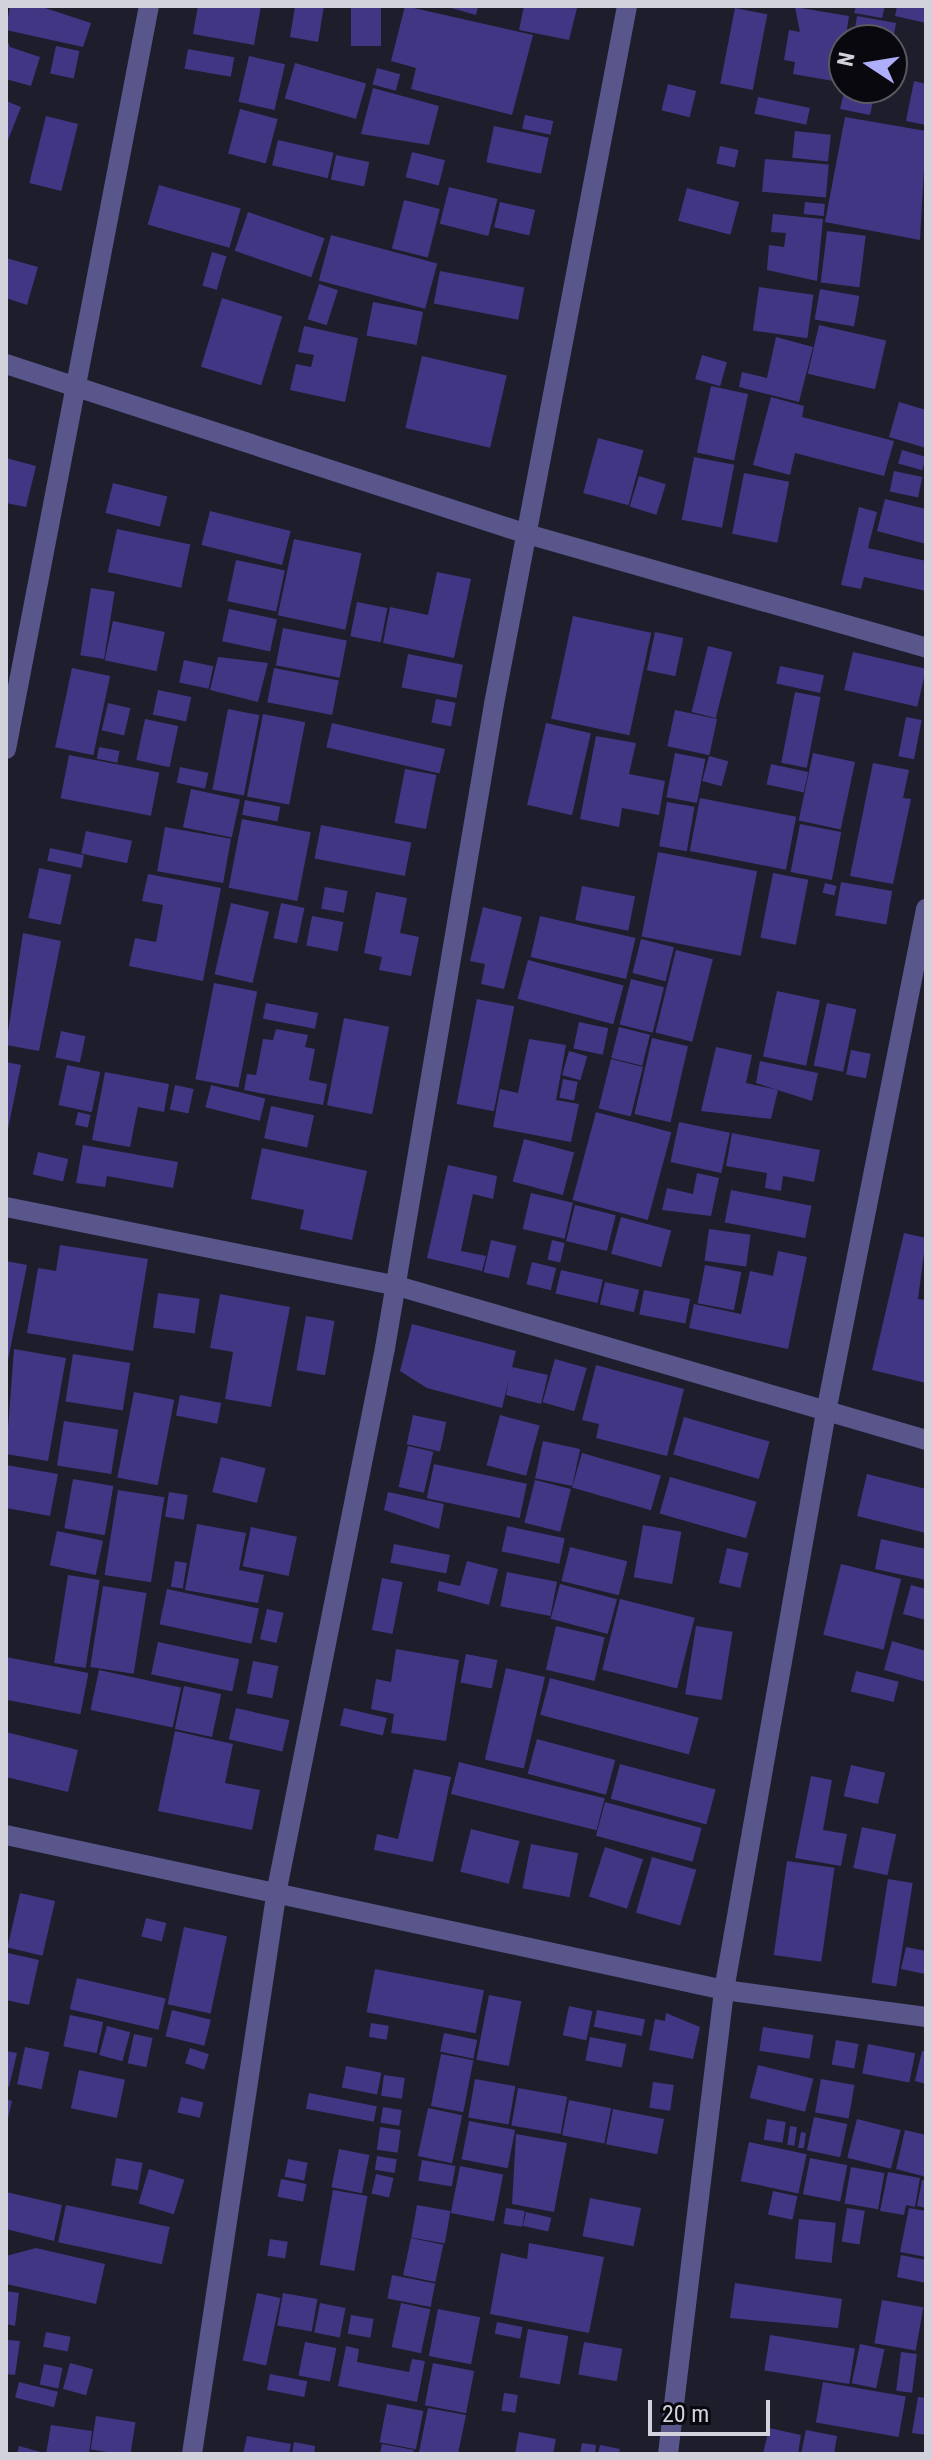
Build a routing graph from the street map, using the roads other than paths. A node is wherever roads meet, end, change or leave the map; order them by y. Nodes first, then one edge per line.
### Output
1 (149, 6) edge
2 (627, 6) edge
3 (6, 364) edge
4 (79, 384) junction
5 (527, 534) junction
6 (926, 648) edge
7 (6, 749) edge
8 (926, 909) edge
9 (6, 1207) edge
10 (394, 1285) junction
11 (826, 1412) junction
12 (926, 1440) edge
13 (6, 1835) edge
14 (277, 1889) junction
15 (724, 1990) junction
16 (926, 2017) edge
17 (192, 2454) edge
18 (668, 2454) edge

1 - 4 street
2 - 5 street
3 - 4 street
4 - 5 street
4 - 7 street
5 - 6 street
5 - 10 street
8 - 11 street
9 - 10 street
10 - 11 street
10 - 14 street
11 - 12 street
11 - 15 street
13 - 14 street
14 - 15 street
14 - 17 street
15 - 16 street
15 - 18 street

